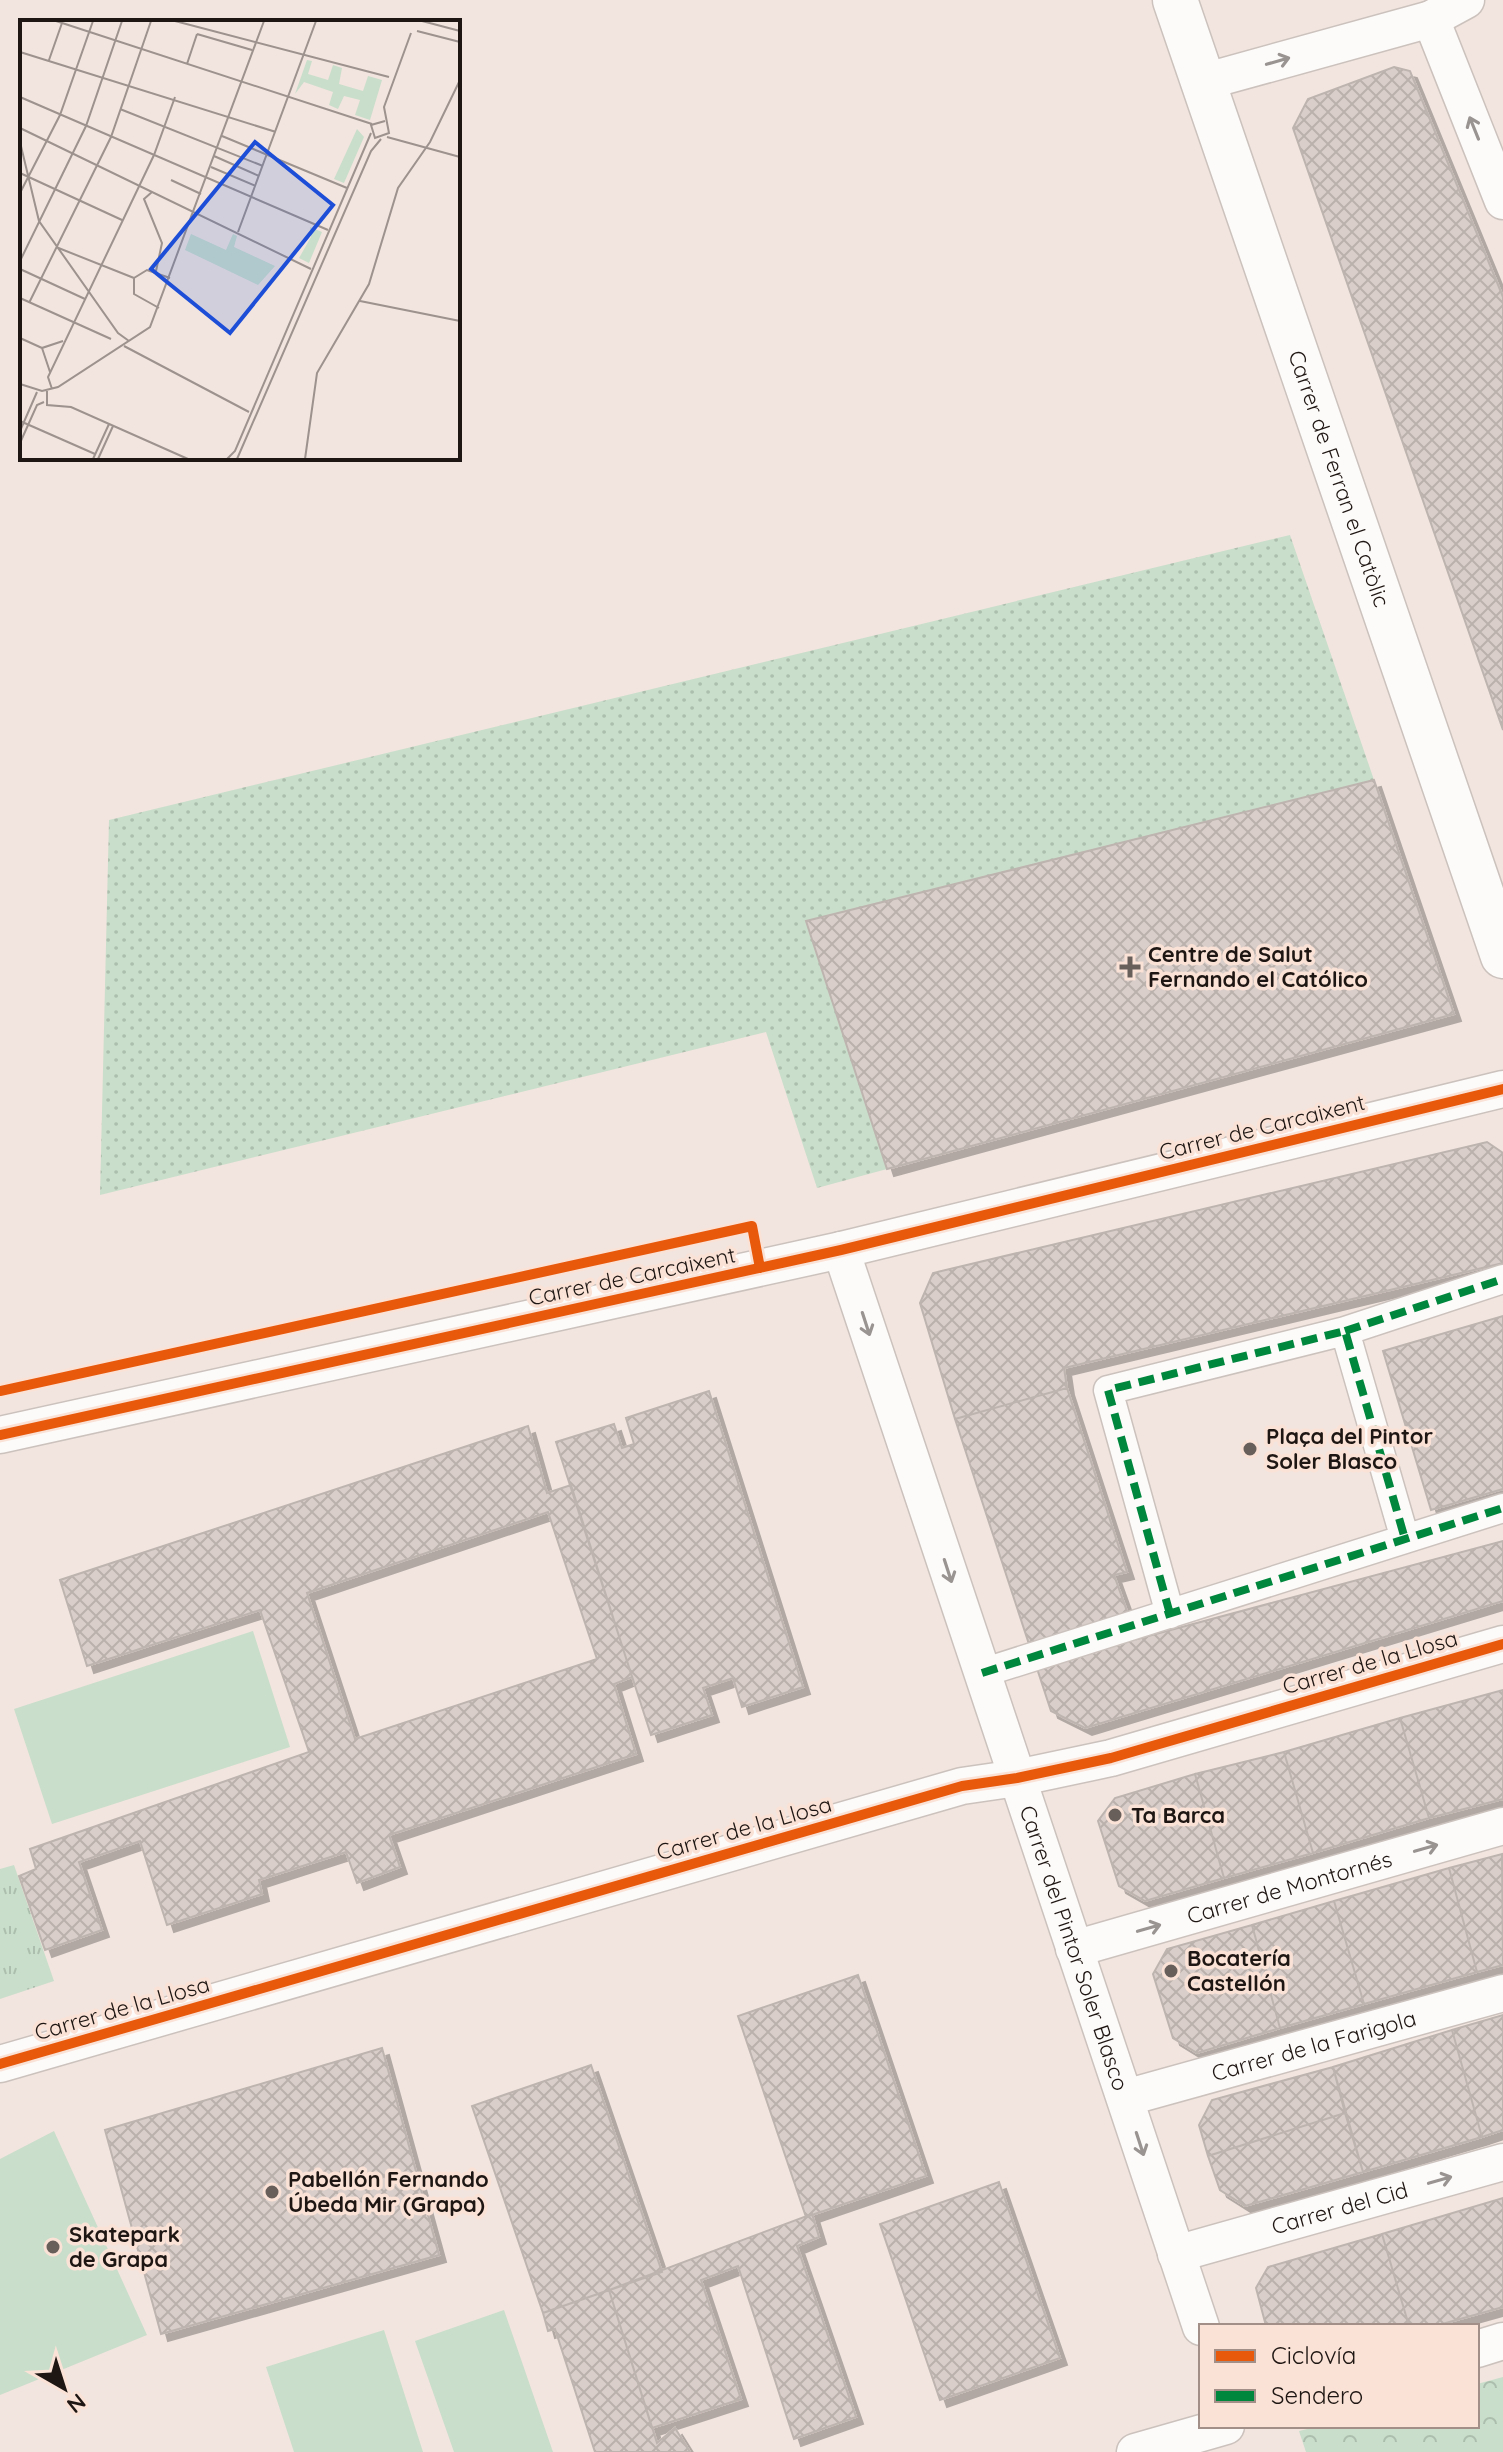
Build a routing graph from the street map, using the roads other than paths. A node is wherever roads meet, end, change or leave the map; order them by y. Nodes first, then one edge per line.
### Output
1 (1175, 0) edge
2 (1466, 0) edge
3 (1431, 19) junction
4 (1203, 82) junction
5 (1503, 201) edge
6 (1503, 956) edge
7 (1503, 1089) edge
8 (841, 1250) junction
9 (1503, 1279) edge
10 (1345, 1331) junction
11 (0, 1435) edge
12 (1503, 1508) edge
13 (1405, 1539) junction
14 (1170, 1614) junction
15 (1503, 1644) edge
16 (982, 1673) junction
17 (1017, 1778) junction
18 (1503, 1826) edge
19 (1074, 1949) junction
20 (1503, 1993) edge
21 (0, 2064) edge
22 (1125, 2098) junction
23 (1503, 2162) edge
24 (1176, 2254) junction
25 (1200, 2324) edge
26 (1503, 2341) edge
27 (1479, 2348) edge
28 (1219, 2428) edge
29 (1235, 2428) edge
30 (1135, 2452) edge
31 (1243, 2452) edge

1 - 4 street, Carrer de Ferran el Catòlic
2 - 3 street
4 -> 3 street
5 -> 3 street
4 - 6 street, Carrer de Ferran el Catòlic
7 - 8 street, Carrer de Carcaixent
8 - 11 street, Carrer de Carcaixent
8 -> 16 street, Carrer del Pintor Soler Blasco
9 - 10 street
10 - 13 street
10 - 14 street
12 - 13 street
13 - 14 street
14 - 16 street
15 - 17 street, Carrer de la Llosa
16 - 17 street, Carrer del Pintor Soler Blasco
17 - 19 street, Carrer del Pintor Soler Blasco
17 - 21 street, Carrer de la Llosa
19 -> 18 street, Carrer de Montornés
19 - 22 street, Carrer del Pintor Soler Blasco
20 - 22 street, Carrer de la Farigola
22 -> 24 street, Carrer del Pintor Soler Blasco
24 -> 23 street, Carrer del Cid
24 - 25 street, Carrer del Pintor Soler Blasco
26 - 27 street
28 - 30 street
29 - 31 street

